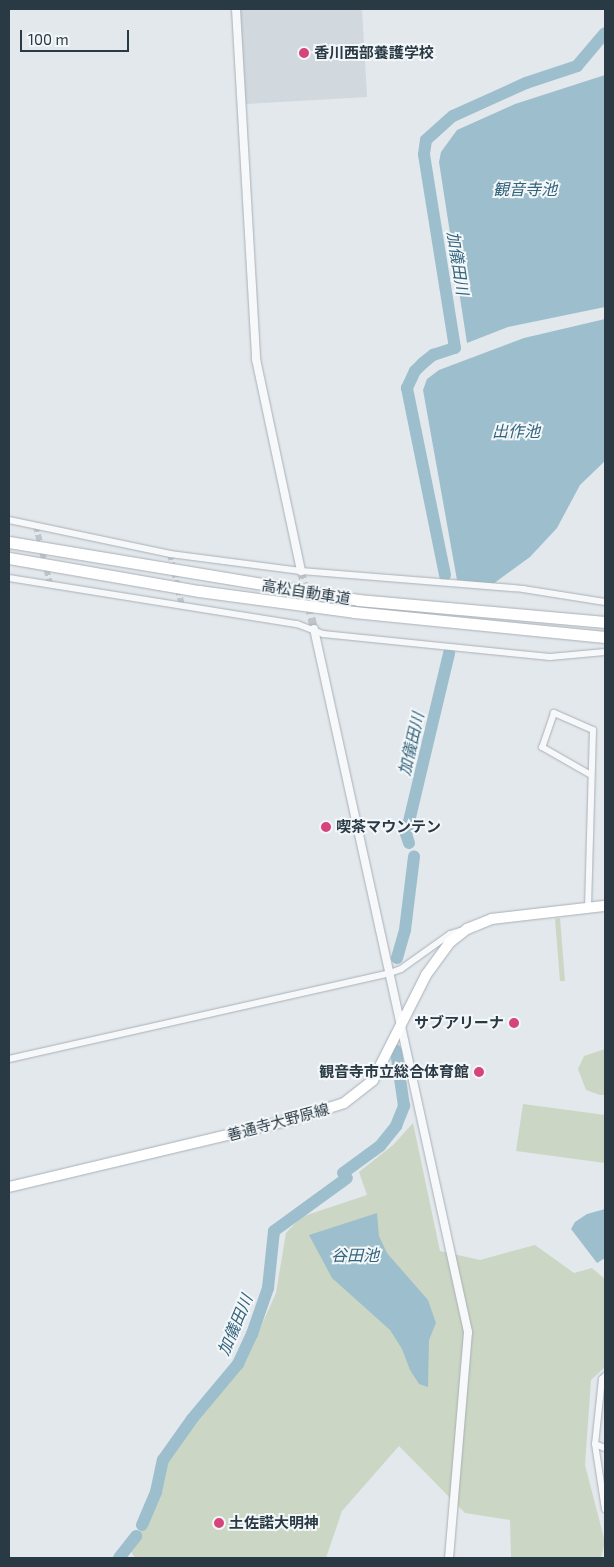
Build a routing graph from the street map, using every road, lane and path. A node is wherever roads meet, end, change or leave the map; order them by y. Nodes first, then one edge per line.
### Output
1 (236, 9) edge
2 (9, 520) edge
3 (9, 542) edge
4 (9, 558) edge
5 (301, 571) junction
6 (9, 578) edge
7 (605, 602) edge
8 (605, 622) edge
9 (314, 629) junction
10 (605, 637) edge
11 (605, 652) edge
12 (591, 775) junction
13 (605, 906) edge
14 (588, 908) junction
15 (467, 929) junction
16 (390, 973) junction
17 (402, 1026) junction
18 (9, 1059) edge
19 (9, 1187) edge
20 (605, 1376) edge
21 (605, 1427) edge
22 (596, 1431) junction
23 (595, 1444) junction
24 (605, 1448) edge
25 (605, 1509) edge
26 (449, 1558) edge

1 - 5 street
2 - 5 street
3 - 8 highway, 高松自動車道
4 - 10 highway, 高松自動車道
5 - 7 street
6 - 9 street
9 - 11 street
9 - 16 street
12 - 12 street
12 - 14 street
13 - 14 main road, 善通寺大野原線
14 - 15 main road, 善通寺大野原線
15 - 16 street
15 - 17 main road, 善通寺大野原線
16 - 17 street
16 - 18 street
17 - 19 main road, 善通寺大野原線
17 - 26 street
20 - 22 street
21 - 22 street
22 - 23 street
23 - 24 street
23 - 25 street

